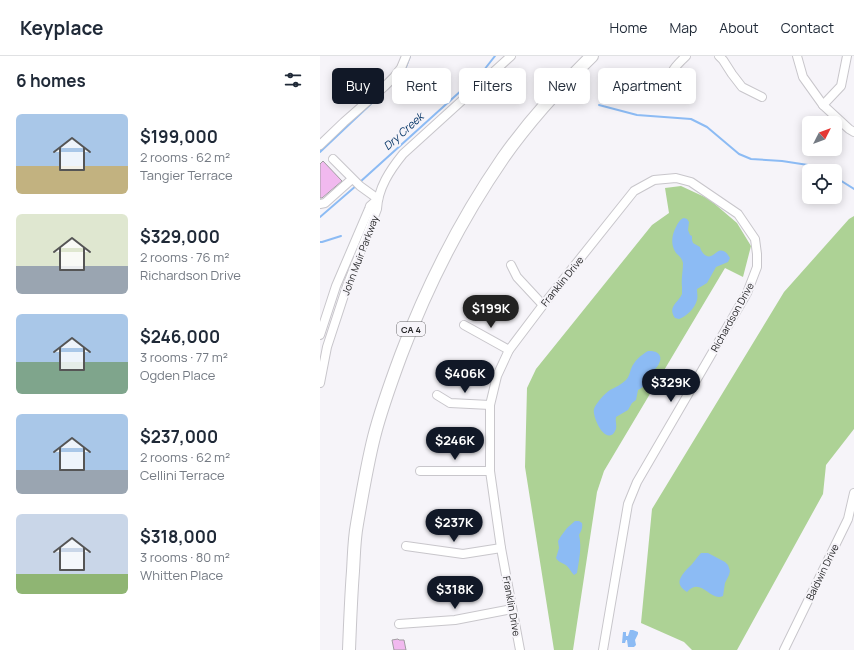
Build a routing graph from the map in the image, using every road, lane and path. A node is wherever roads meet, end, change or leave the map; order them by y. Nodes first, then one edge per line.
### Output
1 (406, 56) edge
2 (511, 56) edge
3 (592, 56) edge
4 (686, 56) edge
5 (719, 56) edge
6 (797, 56) edge
7 (847, 56) edge
8 (675, 68) edge
9 (762, 97) dead end
10 (823, 105) junction
11 (854, 132) edge
12 (320, 145) edge
13 (333, 160) dead end
14 (691, 182) joint
15 (356, 183) junction
16 (378, 199) junction
17 (320, 204) edge
18 (511, 265) dead end
19 (543, 305) junction
20 (464, 325) dead end
21 (320, 335) edge
22 (509, 350) junction
23 (320, 383) edge
24 (437, 395) dead end
25 (490, 405) junction
26 (420, 471) dead end
27 (490, 471) junction
28 (854, 493) edge
29 (406, 546) dead end
30 (501, 548) junction
31 (512, 609) junction
32 (399, 624) dead end
33 (349, 650) edge
34 (520, 650) edge
35 (604, 650) edge
36 (784, 650) edge

1 - 12 street
2 - 16 street
3 - 33 highway, CA 4
4 - 8 street
5 - 9 street
6 - 10 street
7 - 10 street
10 - 11 street
13 - 15 street
14 - 19 street, Franklin Drive
14 - 35 street, Richardson Drive
15 - 16 street
15 - 17 street
16 - 21 street, John Muir Parkway
16 - 23 street, John Muir Parkway
18 - 19 street
19 - 22 street, Franklin Drive
20 - 22 street
22 - 25 street, Franklin Drive
24 - 25 street
25 - 27 street, Franklin Drive
26 - 27 street
27 - 30 street, Franklin Drive
28 - 36 street, Baldwin Drive
29 - 30 street
30 - 31 street, Franklin Drive
31 - 32 street
31 - 34 street, Franklin Drive

